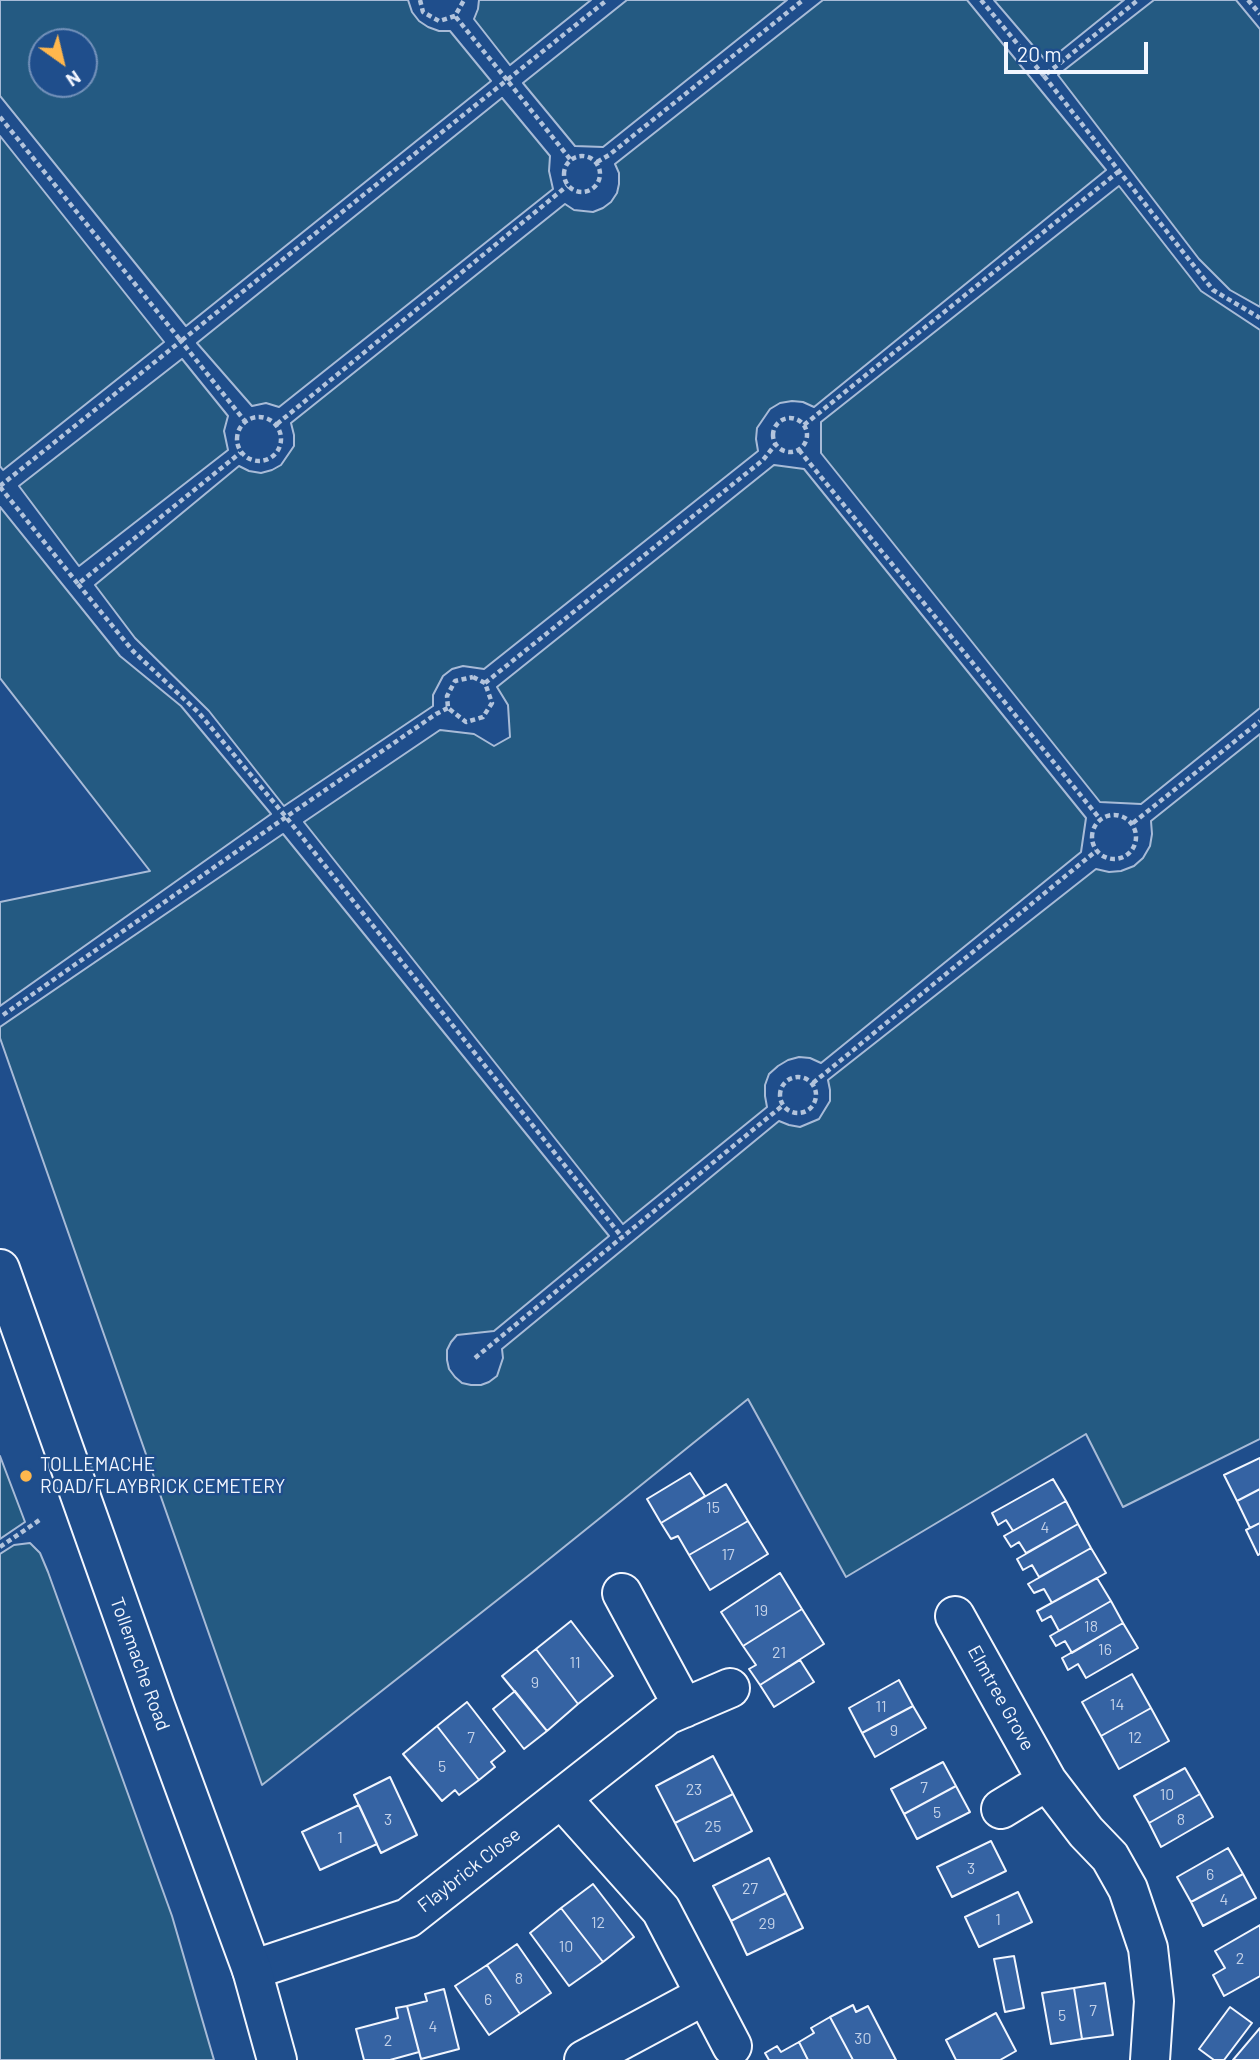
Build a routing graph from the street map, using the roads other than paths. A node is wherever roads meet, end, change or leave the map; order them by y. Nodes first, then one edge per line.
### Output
1 (0, 1269) edge
2 (622, 1593) dead end
3 (955, 1616) dead end
4 (730, 1688) dead end
5 (684, 1708) junction
6 (1047, 1780) junction
7 (561, 1798) junction
8 (1001, 1809) dead end
9 (251, 1970) junction
10 (705, 1995) junction
11 (732, 2046) dead end
12 (276, 2060) edge
13 (584, 2060) edge
14 (1150, 2060) edge

1 - 9 street, Tollemache Road
2 - 5 street
3 - 6 street, Elmtree Grove
4 - 5 street, Flaybrick Close
5 - 7 street, Flaybrick Close
6 - 8 street
6 - 14 street, Elmtree Grove
7 - 9 street, Flaybrick Close
7 - 10 street
9 - 12 street, Tollemache Road
10 - 11 street
10 - 13 street

